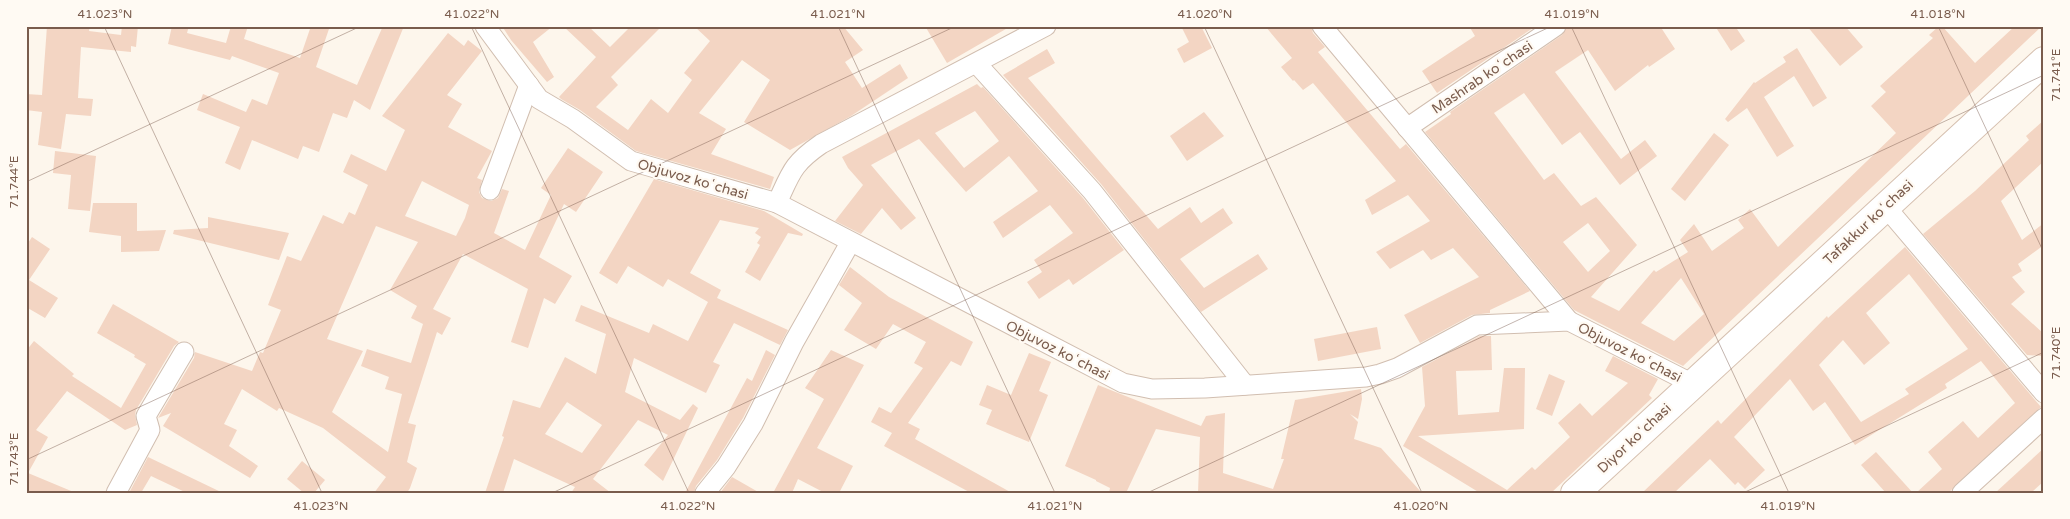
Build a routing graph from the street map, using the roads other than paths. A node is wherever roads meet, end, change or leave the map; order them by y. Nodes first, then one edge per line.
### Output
1 (485, 26) edge
2 (1046, 26) edge
3 (1322, 26) edge
4 (1556, 26) edge
5 (2044, 61) edge
6 (977, 64) junction
7 (529, 86) junction
8 (1407, 128) junction
9 (490, 190) dead end
10 (777, 203) junction
11 (1885, 206) junction
12 (850, 243) junction
13 (1569, 321) junction
14 (184, 352) dead end
15 (1245, 384) junction
16 (1693, 384) junction
17 (2044, 393) edge
18 (2044, 418) edge
19 (116, 493) edge
20 (705, 493) edge
21 (1576, 493) edge
22 (1962, 493) edge

1 - 7 street, Objuvoz koʻchasi
2 - 6 street
3 - 8 street
4 - 8 street, Mashrab koʻchasi
5 - 11 main road, Tafakkur koʻchasi
6 - 10 street
6 - 15 street
7 - 9 street
7 - 10 street, Objuvoz koʻchasi
8 - 13 street
10 - 12 street, Objuvoz koʻchasi
11 - 16 main road, Tafakkur koʻchasi
11 - 17 street
12 - 15 street, Objuvoz koʻchasi
12 - 20 street
13 - 15 street, Objuvoz koʻchasi
13 - 16 street, Objuvoz koʻchasi
14 - 19 street
16 - 21 main road, Diyor koʻchasi
18 - 22 street

